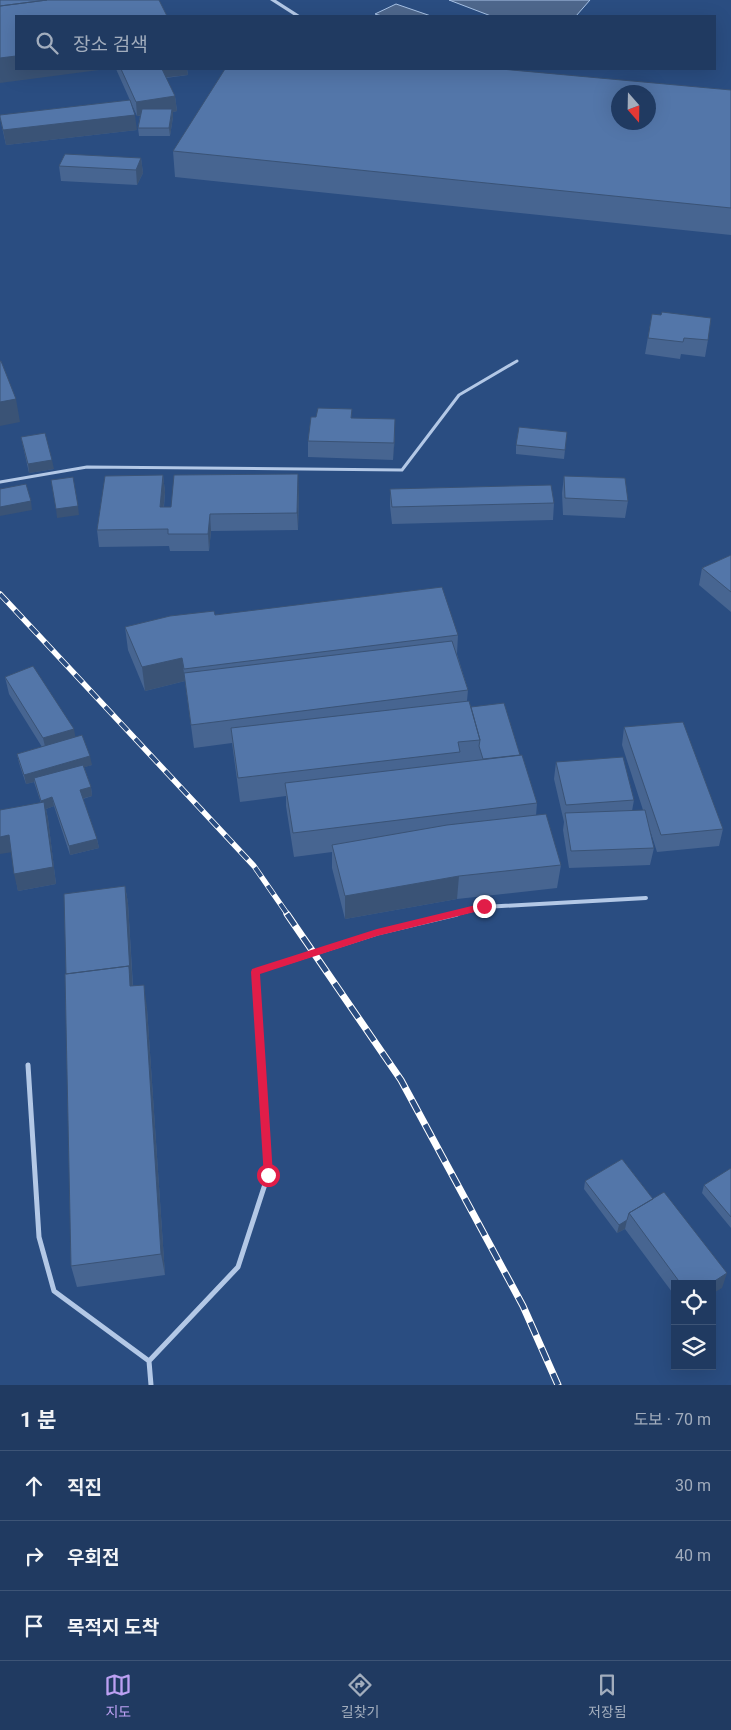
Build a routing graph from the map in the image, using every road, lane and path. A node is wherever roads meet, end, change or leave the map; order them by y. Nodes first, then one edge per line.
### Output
1 (273, 0) edge
2 (296, 15) edge
3 (517, 361) dead end
4 (0, 482) edge
5 (646, 898) dead end
6 (28, 1065) dead end
7 (149, 1361) junction
8 (151, 1385) edge

1 - 2 street
3 - 4 lane
5 - 7 lane
6 - 7 lane
7 - 8 lane

